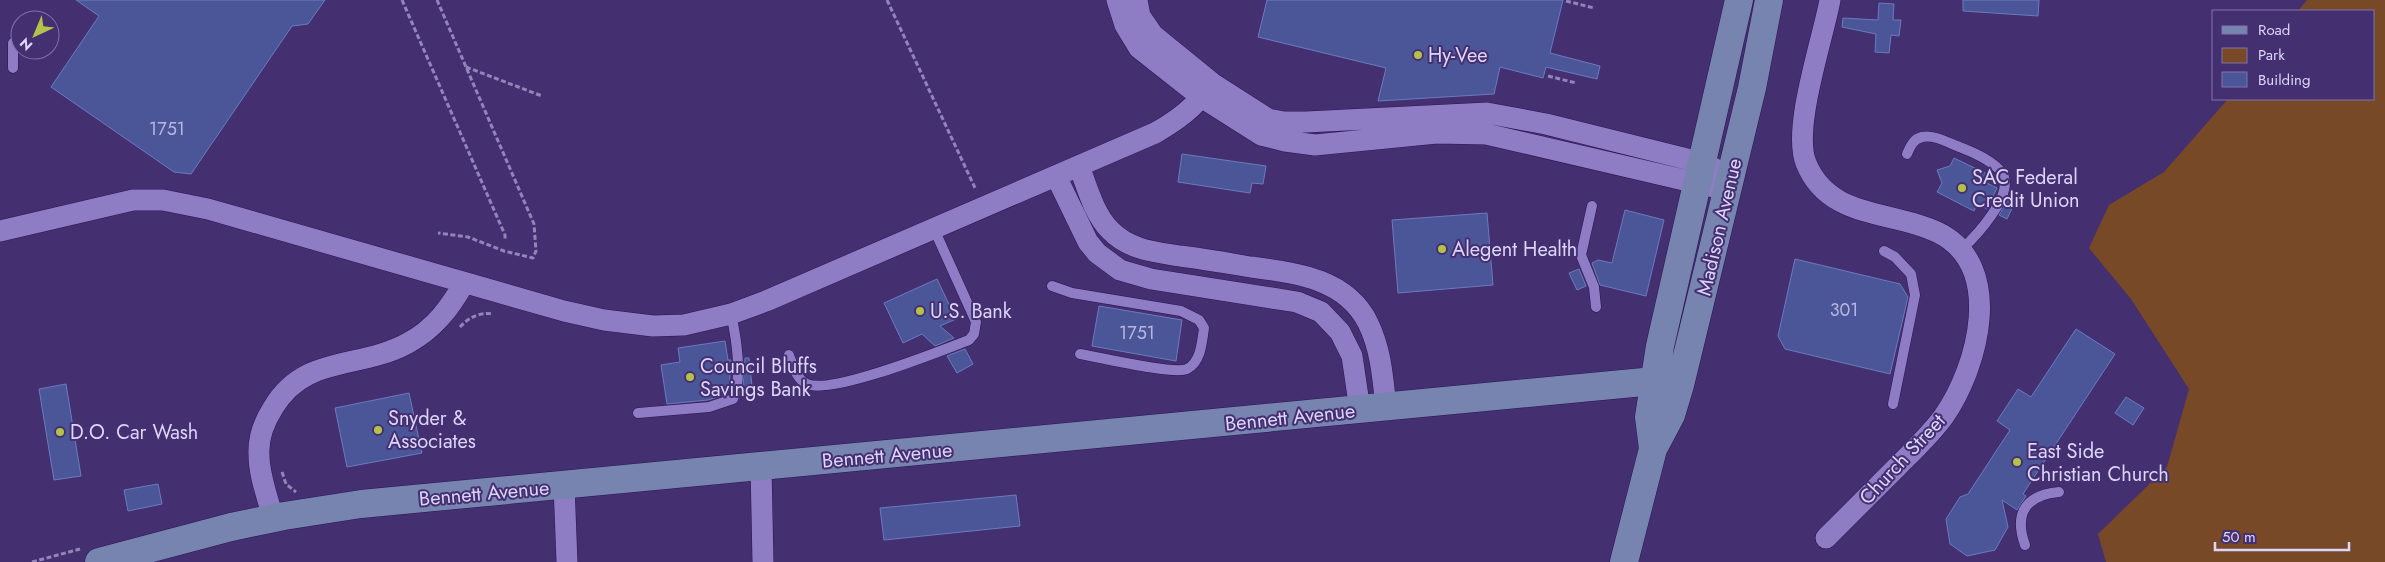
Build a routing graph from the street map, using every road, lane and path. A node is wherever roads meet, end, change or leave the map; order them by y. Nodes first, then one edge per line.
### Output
1 (402, 0) edge
2 (437, 0) edge
3 (887, 0) edge
4 (1117, 0) edge
5 (1137, 0) edge
6 (1739, 0) edge
7 (1769, 0) edge
8 (1830, 0) edge
9 (1566, 1) edge
10 (1594, 8) dead end
11 (13, 60) edge
12 (466, 67) junction
13 (13, 68) dead end
14 (1548, 76) dead end
15 (1576, 83) dead end
16 (1207, 90) junction
17 (542, 96) dead end
18 (1907, 154) dead end
19 (1079, 166) junction
20 (1700, 173) junction
21 (1056, 176) junction
22 (1730, 180) junction
23 (1592, 206) dead end
24 (984, 208) junction
25 (934, 229) junction
26 (0, 231) edge
27 (438, 233) dead end
28 (505, 241) dead end
29 (1961, 250) junction
30 (1884, 251) dead end
31 (464, 283) junction
32 (1052, 286) dead end
33 (1596, 307) dead end
34 (493, 314) dead end
35 (731, 314) junction
36 (456, 331) dead end
37 (1080, 354) dead end
38 (788, 355) dead end
39 (1667, 383) junction
40 (1893, 404) dead end
41 (1373, 409) junction
42 (638, 413) dead end
43 (281, 467) dead end
44 (761, 467) junction
45 (286, 484) dead end
46 (564, 485) junction
47 (2059, 492) dead end
48 (273, 518) junction
49 (1826, 538) dead end
50 (2025, 545) dead end
51 (99, 562) edge
52 (567, 562) edge
53 (763, 562) edge
54 (1624, 562) edge

1 - 28 path
2 - 12 path
3 - 24 path
4 - 16 street
5 - 16 street
6 - 20 main road, Madison Avenue
7 - 22 main road, Madison Avenue
8 - 29 street, Church Street
9 - 10 path
11 - 13 lane
12 - 17 path
12 - 27 path
14 - 15 path
16 - 19 street
16 - 20 street
18 - 29 lane
19 - 21 street
19 - 41 street
20 - 22 street
20 - 39 main road, Madison Avenue
21 - 24 street
21 - 41 street
22 - 39 main road, Madison Avenue
23 - 33 lane
24 - 25 street
25 - 35 street
25 - 38 lane
26 - 31 street
29 - 49 street, Church Street
30 - 40 lane
31 - 35 street
31 - 48 street
32 - 37 lane
34 - 36 path
35 - 42 lane
39 - 41 main road, Bennett Avenue
39 - 54 main road, Madison Avenue
41 - 44 main road, Bennett Avenue
43 - 45 path
44 - 46 main road, Bennett Avenue
44 - 53 street
46 - 48 main road, Bennett Avenue
46 - 52 street
47 - 50 lane
48 - 51 main road, Bennett Avenue

